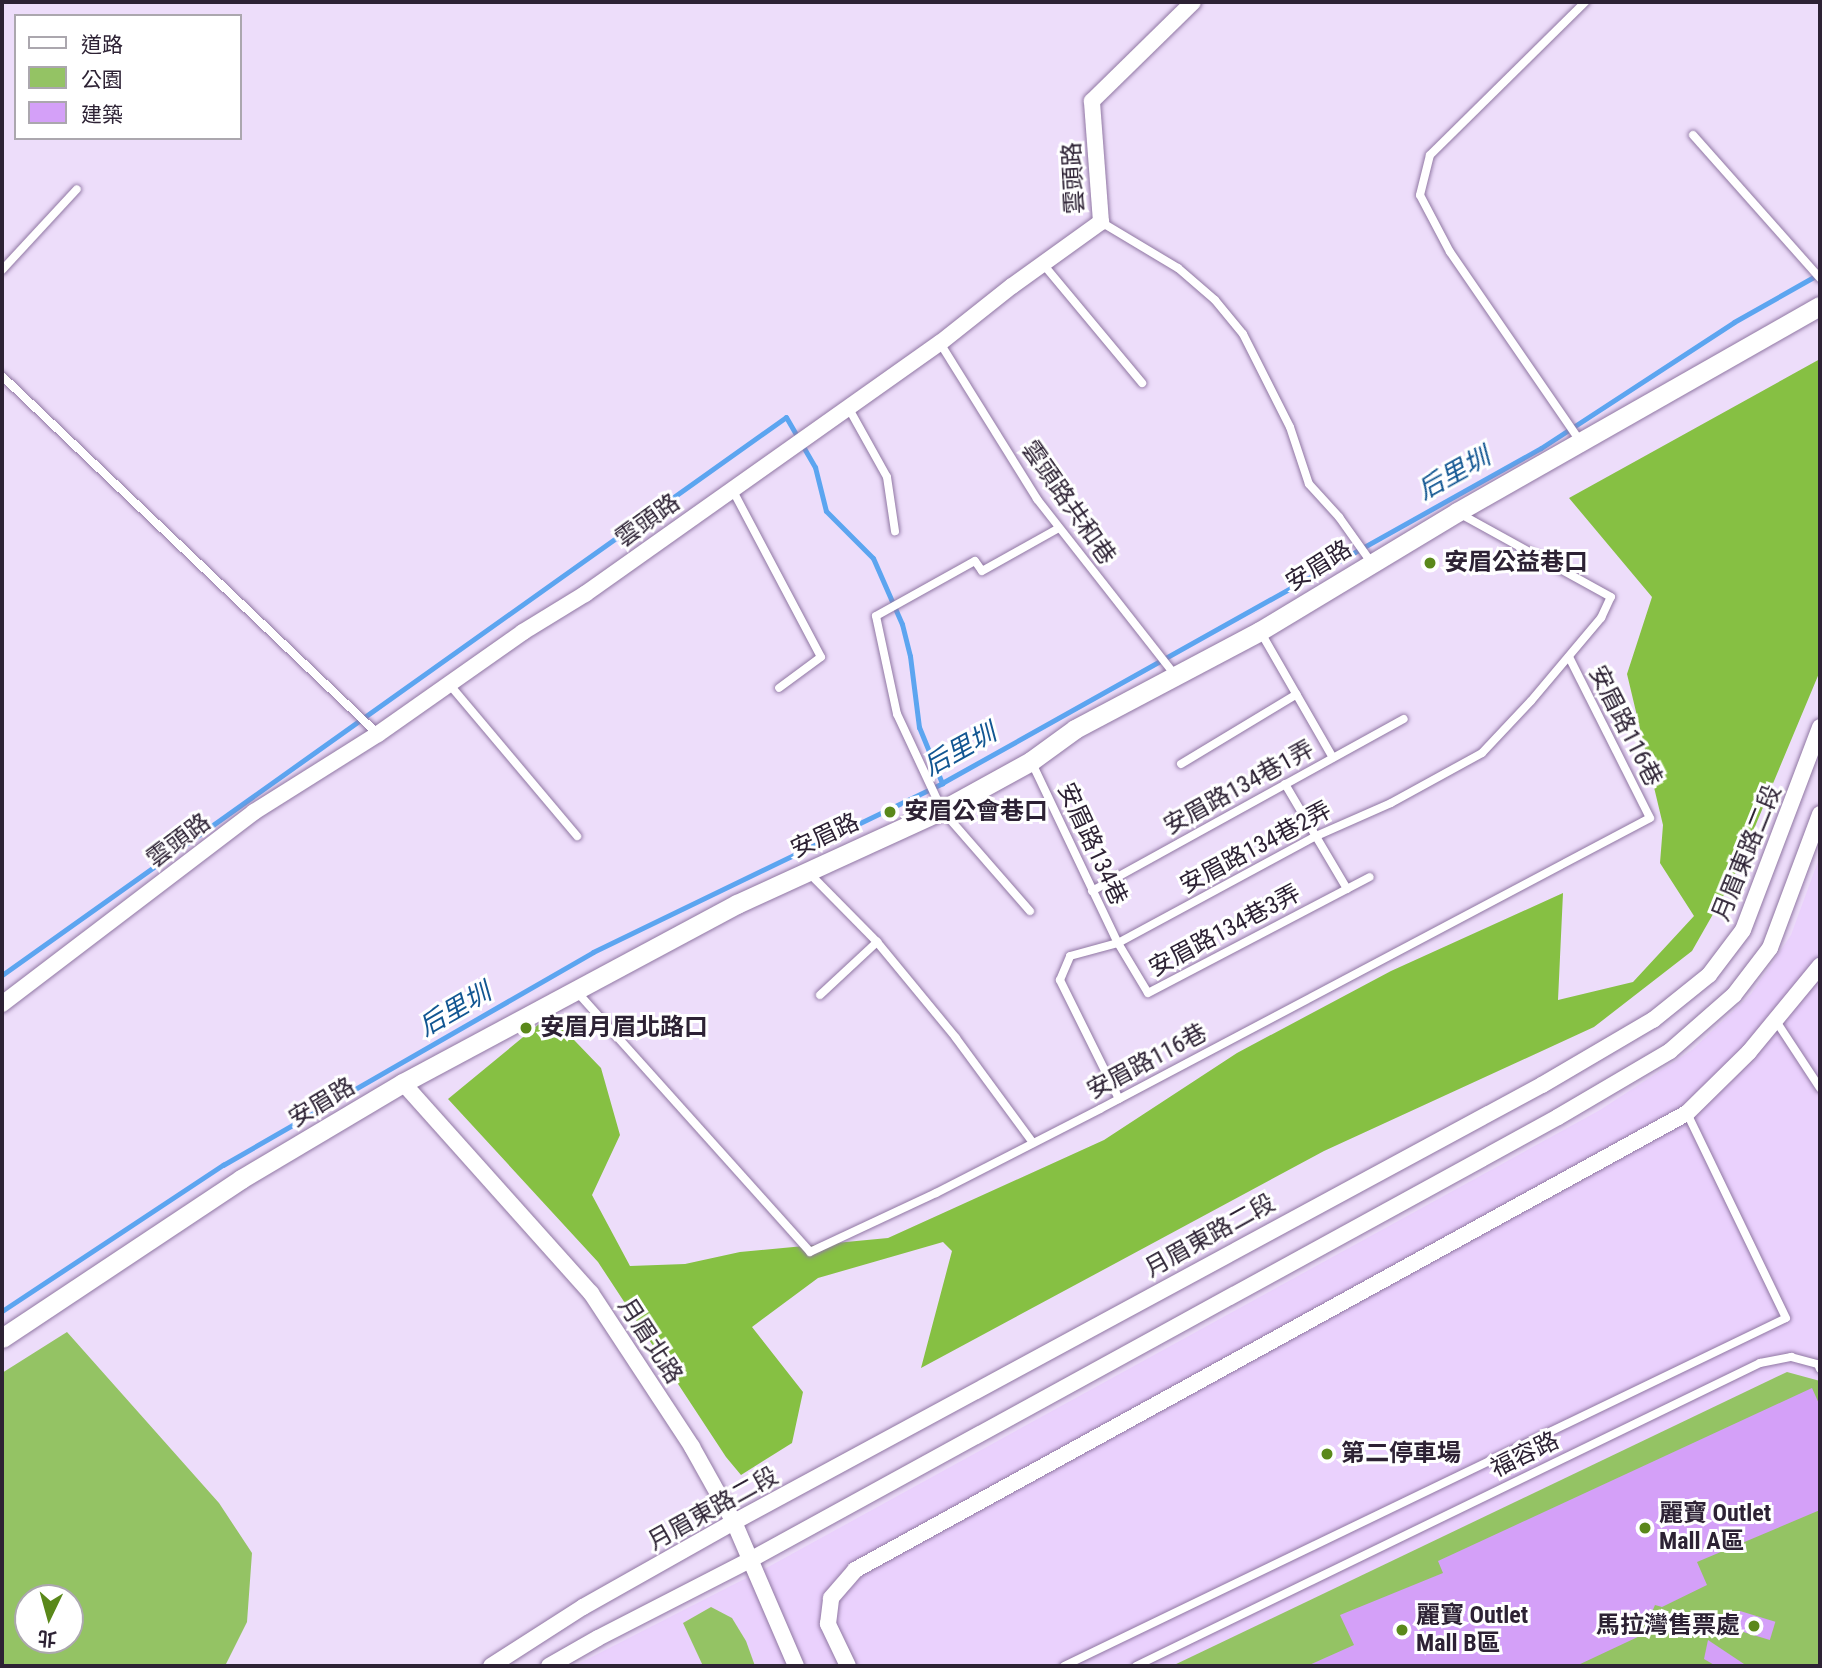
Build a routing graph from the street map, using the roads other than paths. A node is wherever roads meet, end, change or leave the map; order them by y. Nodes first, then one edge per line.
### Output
1 (1193, 2) edge
2 (1585, 2) edge
3 (1693, 135) dead end
4 (77, 189) dead end
5 (1101, 222) junction
6 (1043, 264) junction
7 (2, 270) edge
8 (1820, 278) edge
9 (1820, 306) edge
10 (940, 343) junction
11 (2, 376) edge
12 (1142, 383) dead end
13 (848, 407) junction
14 (1580, 441) junction
15 (732, 489) junction
16 (1457, 512) junction
17 (1059, 528) junction
18 (895, 531) dead end
19 (1371, 562) junction
20 (1260, 631) junction
21 (1569, 657) junction
22 (1175, 677) junction
23 (449, 684) junction
24 (779, 688) dead end
25 (1297, 694) junction
26 (1404, 719) dead end
27 (1820, 727) edge
28 (378, 734) junction
29 (1333, 758) junction
30 (1031, 761) junction
31 (1181, 764) dead end
32 (1285, 784) junction
33 (942, 810) junction
34 (1820, 814) edge
35 (576, 836) dead end
36 (1314, 837) junction
37 (807, 871) junction
38 (1370, 877) dead end
39 (1347, 889) junction
40 (1092, 891) junction
41 (1030, 911) dead end
42 (877, 942) junction
43 (1118, 943) junction
44 (1820, 966) edge
45 (576, 991) junction
46 (820, 995) dead end
47 (2, 1004) edge
48 (1776, 1021) junction
49 (403, 1083) junction
50 (1820, 1088) edge
51 (1119, 1099) junction
52 (1688, 1113) junction
53 (1033, 1143) junction
54 (2, 1338) edge
55 (1820, 1368) edge
56 (734, 1522) junction
57 (750, 1560) junction
58 (491, 1666) edge
59 (549, 1666) edge
60 (796, 1666) edge
61 (848, 1666) edge
62 (1064, 1666) edge
63 (1136, 1666) edge

1 - 5 street, 雲頭路
2 - 14 lane
3 - 8 lane
4 - 7 lane
5 - 6 street, 雲頭路
5 - 19 lane
6 - 10 street, 雲頭路
6 - 12 lane
9 - 14 street, 安眉路
10 - 13 street, 雲頭路
10 - 17 lane, 雲頭路共和巷
11 - 28 lane
13 - 15 street, 雲頭路
13 - 18 lane
14 - 16 street, 安眉路
15 - 23 street, 雲頭路
15 - 24 lane
16 - 19 street, 安眉路
16 - 21 lane
17 - 22 lane, 雲頭路共和巷
17 - 33 lane
19 - 20 street, 安眉路
20 - 22 street, 安眉路
20 - 25 lane
21 - 36 lane, 安眉路134巷2弄
21 - 51 lane, 安眉路116巷
22 - 30 street, 安眉路
23 - 28 street, 雲頭路
23 - 35 lane
25 - 29 lane
25 - 31 lane
26 - 29 lane, 安眉路134巷1弄
27 - 56 street, 月眉東路二段
28 - 47 street, 雲頭路
29 - 32 lane, 安眉路134巷1弄
30 - 33 street, 安眉路
30 - 40 lane, 安眉路134巷
32 - 36 lane
32 - 40 lane, 安眉路134巷1弄
33 - 37 street, 安眉路
33 - 41 lane
34 - 57 street
36 - 39 lane
36 - 43 lane, 安眉路134巷2弄
37 - 42 lane
37 - 45 street, 安眉路
38 - 39 lane, 安眉路134巷3弄
39 - 43 lane, 安眉路134巷3弄
40 - 43 lane, 安眉路134巷
42 - 46 lane
42 - 53 lane
43 - 51 lane, 安眉路134巷2弄
44 - 48 street
45 - 49 street, 安眉路
45 - 53 lane, 安眉路116巷
48 - 50 lane
48 - 52 street
49 - 54 street, 安眉路
49 - 56 street, 月眉北路
51 - 53 lane, 安眉路116巷
52 - 61 street
52 - 62 lane
55 - 63 lane, 福容路
56 - 57 street, 月眉北路
56 - 58 street, 月眉東路二段
57 - 59 street
57 - 60 street, 月眉北路

